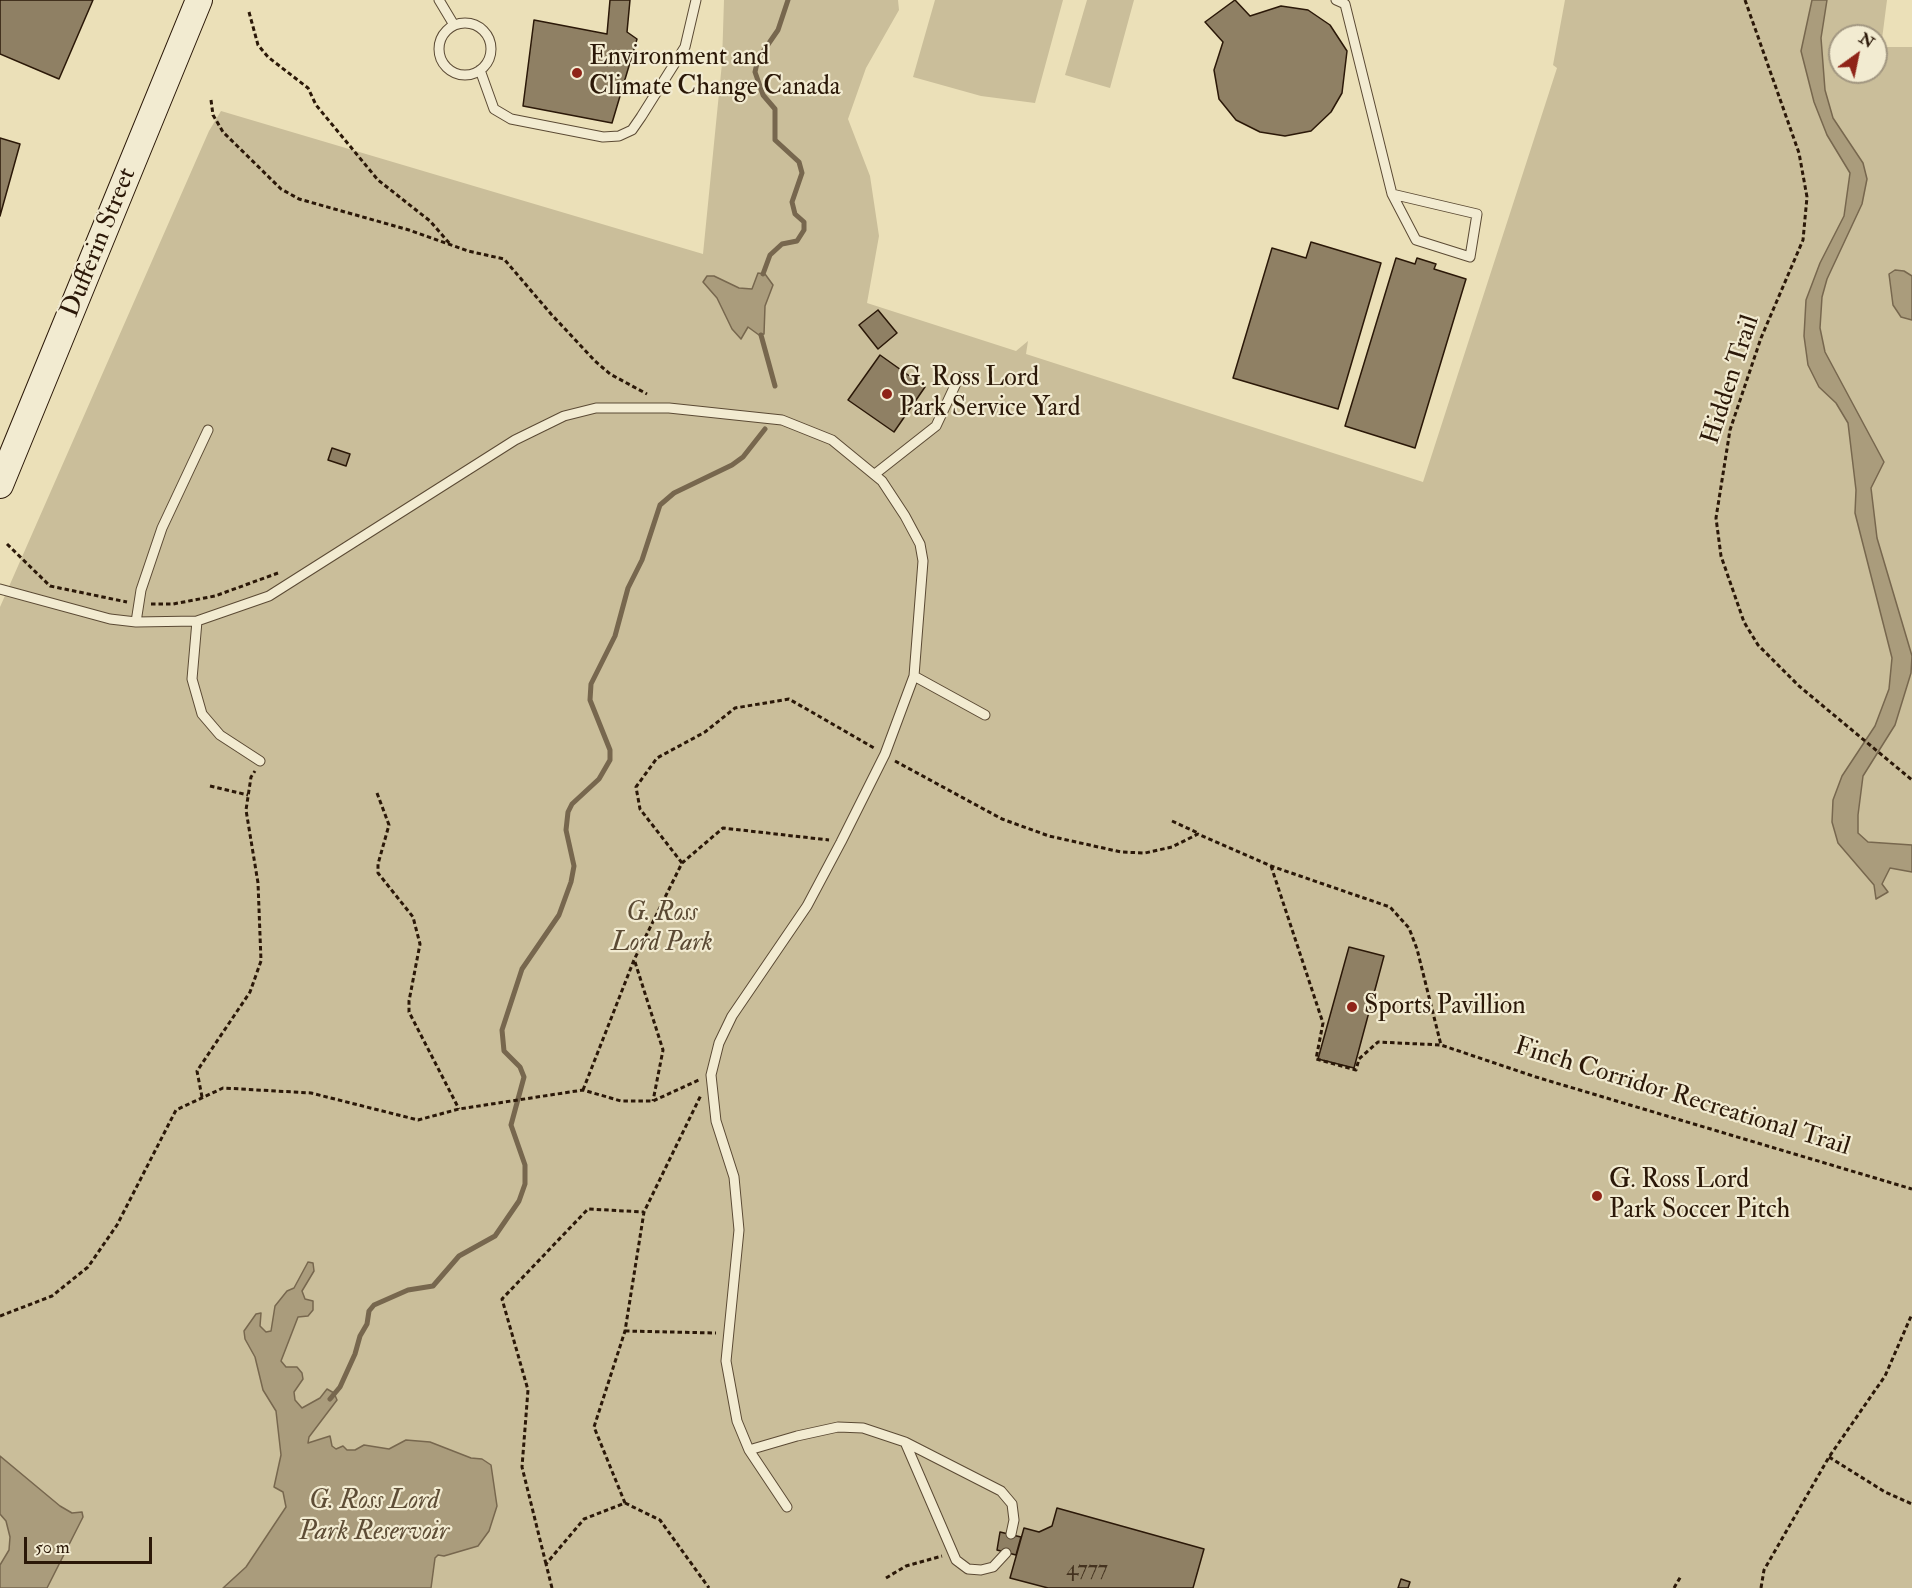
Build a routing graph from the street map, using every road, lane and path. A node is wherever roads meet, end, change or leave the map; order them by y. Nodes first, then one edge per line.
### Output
1 (199, 0) edge
2 (439, 0) edge
3 (696, 0) edge
4 (1336, 0) edge
5 (1745, 0) edge
6 (249, 12) dead end
7 (454, 25) junction
8 (480, 70) junction
9 (211, 100) dead end
10 (1392, 194) junction
11 (451, 245) junction
12 (959, 377) dead end
13 (643, 398) dead end
14 (208, 430) dead end
15 (874, 474) junction
16 (0, 485) edge
17 (6, 544) dead end
18 (282, 572) dead end
19 (0, 589) edge
20 (138, 603) junction
21 (197, 621) junction
22 (136, 622) junction
23 (914, 676) junction
24 (985, 715) dead end
25 (885, 754) junction
26 (260, 761) joint
27 (1912, 780) edge
28 (210, 786) dead end
29 (377, 793) dead end
30 (248, 795) junction
31 (1172, 821) dead end
32 (1198, 834) junction
33 (841, 842) junction
34 (682, 863) junction
35 (1270, 866) junction
36 (634, 960) junction
37 (1441, 1045) junction
38 (711, 1075) junction
39 (583, 1090) junction
40 (202, 1098) junction
41 (653, 1101) junction
42 (459, 1109) junction
43 (1912, 1189) edge
44 (644, 1212) junction
45 (1912, 1314) edge
46 (0, 1316) edge
47 (625, 1331) junction
48 (728, 1334) junction
49 (905, 1442) junction
50 (749, 1450) junction
51 (1829, 1457) junction
52 (625, 1503) junction
53 (1912, 1504) edge
54 (787, 1507) dead end
55 (1011, 1534) dead end
56 (953, 1553) junction
57 (1006, 1553) dead end
58 (546, 1564) junction
59 (1681, 1576) dead end
60 (886, 1578) dead end
61 (552, 1588) edge
62 (709, 1588) edge
63 (1674, 1588) edge
64 (1761, 1588) edge

1 - 16 main road, Dufferin Street
2 - 7 lane
3 - 8 lane
4 - 10 lane
5 - 27 path, Hidden Trail
6 - 11 path
7 - 8 lane
7 - 8 lane
9 - 11 path
10 - 10 lane
11 - 13 path
12 - 15 lane
14 - 20 lane
15 - 21 lane
15 - 23 lane
17 - 20 path
18 - 20 path
19 - 22 lane
20 - 22 lane
21 - 22 lane
21 - 26 lane
23 - 24 lane
23 - 25 lane
25 - 32 path
25 - 33 lane
25 - 34 path
26 - 30 path
28 - 30 path
29 - 42 path
30 - 40 path
31 - 32 path
32 - 35 path
33 - 34 path
33 - 38 lane
34 - 36 path
35 - 37 path
35 - 37 path, Finch Corridor Recreational Trail
36 - 39 path
36 - 41 path
37 - 43 path, Finch Corridor Recreational Trail
38 - 41 path
38 - 44 path
38 - 48 lane
39 - 41 path
39 - 42 path
40 - 42 path
40 - 46 path
44 - 47 path
44 - 58 path
45 - 51 path
47 - 48 path
47 - 52 path
48 - 50 lane
49 - 50 lane
49 - 55 lane
49 - 56 lane
50 - 54 lane
51 - 53 path
51 - 64 path
52 - 58 path
52 - 62 path
56 - 57 lane
56 - 60 path
58 - 61 path
59 - 63 path

